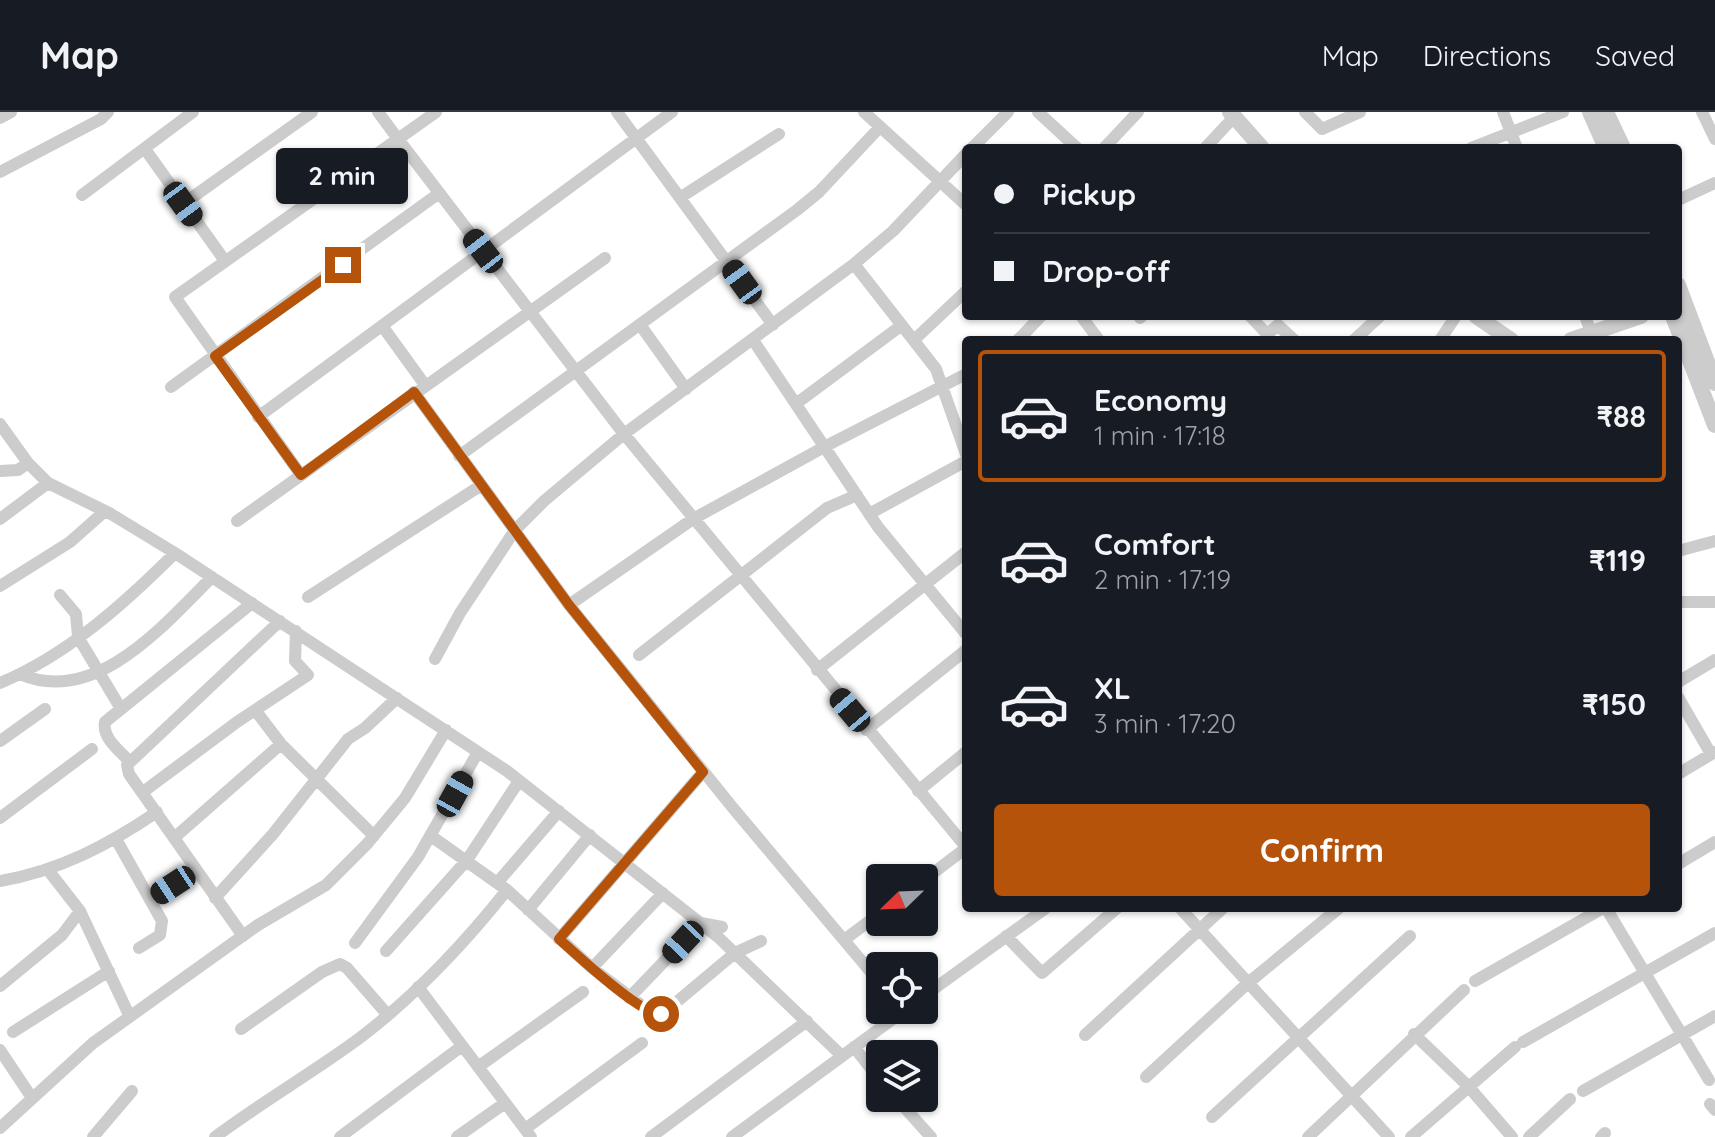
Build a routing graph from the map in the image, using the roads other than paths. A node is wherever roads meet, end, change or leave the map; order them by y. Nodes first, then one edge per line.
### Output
1 (11, 112) edge
2 (108, 112) edge
3 (193, 112) edge
4 (312, 112) edge
5 (378, 112) edge
6 (436, 112) edge
7 (617, 112) edge
8 (672, 112) edge
9 (864, 112) edge
10 (1008, 112) edge
11 (1038, 112) edge
12 (1138, 112) edge
13 (1305, 112) edge
14 (1360, 112) edge
15 (1503, 112) edge
16 (1563, 112) edge
17 (1590, 112) edge
18 (1606, 112) edge
19 (1702, 112) edge
20 (1232, 114) edge
21 (0, 118) edge
22 (880, 127) junction
23 (1511, 132) junction
24 (779, 134) dead end
25 (636, 138) junction
26 (398, 139) junction
27 (1715, 139) edge
28 (976, 144) edge
29 (1073, 144) edge
30 (1108, 144) edge
31 (1208, 144) edge
32 (1258, 144) edge
33 (1481, 144) edge
34 (1516, 144) edge
35 (1604, 144) edge
36 (1621, 144) edge
37 (145, 149) junction
38 (962, 158) edge
39 (0, 172) edge
40 (941, 179) junction
41 (1715, 183) edge
42 (438, 194) junction
43 (82, 195) dead end
44 (681, 197) junction
45 (1682, 198) edge
46 (962, 201) edge
47 (183, 204) junction
48 (483, 251) junction
49 (605, 258) dead end
50 (225, 261) junction
51 (726, 261) junction
52 (854, 264) junction
53 (962, 295) edge
54 (1682, 302) edge
55 (530, 312) junction
56 (1037, 320) edge
57 (1282, 320) edge
58 (1376, 320) edge
59 (1482, 320) edge
60 (1586, 320) edge
61 (1628, 320) edge
62 (773, 325) junction
63 (902, 325) junction
64 (641, 326) junction
65 (383, 327) junction
66 (1591, 332) junction
67 (1022, 336) edge
68 (1265, 336) edge
69 (1358, 336) edge
70 (1505, 336) edge
71 (1581, 336) edge
72 (1682, 339) edge
73 (753, 340) junction
74 (914, 340) junction
75 (215, 356) junction
76 (575, 372) junction
77 (962, 376) edge
78 (1715, 383) edge
79 (943, 385) junction
80 (171, 387) dead end
81 (420, 388) junction
82 (686, 389) junction
83 (797, 403) junction
84 (258, 417) junction
85 (0, 424) edge
86 (1715, 425) edge
87 (624, 434) junction
88 (962, 442) edge
89 (826, 446) junction
90 (459, 456) junction
91 (28, 463) junction
92 (962, 463) edge
93 (0, 471) edge
94 (301, 475) junction
95 (48, 483) junction
96 (480, 486) junction
97 (857, 495) junction
98 (105, 511) junction
99 (869, 514) junction
100 (0, 519) edge
101 (693, 519) junction
102 (237, 521) dead end
103 (515, 530) junction
104 (1715, 541) edge
105 (1682, 550) edge
106 (175, 553) junction
107 (962, 555) edge
108 (739, 575) junction
109 (212, 577) junction
110 (925, 585) junction
111 (0, 586) edge
112 (60, 595) dead end
113 (308, 597) dead end
114 (1682, 602) edge
115 (1715, 602) edge
116 (252, 603) junction
117 (569, 605) junction
118 (280, 621) junction
119 (962, 629) edge
120 (296, 631) junction
121 (78, 637) junction
122 (962, 653) edge
123 (639, 655) dead end
124 (435, 659) dead end
125 (1715, 660) edge
126 (817, 670) junction
127 (99, 672) junction
128 (20, 674) junction
129 (1682, 680) edge
130 (0, 683) edge
131 (397, 698) junction
132 (1682, 703) edge
133 (45, 709) dead end
134 (121, 709) junction
135 (255, 710) junction
136 (446, 730) junction
137 (866, 730) junction
138 (0, 741) edge
139 (281, 744) junction
140 (92, 749) dead end
141 (478, 752) junction
142 (1713, 753) edge
143 (962, 755) edge
144 (129, 761) junction
145 (703, 772) junction
146 (1682, 772) edge
147 (316, 780) junction
148 (519, 781) junction
149 (918, 791) junction
150 (143, 792) junction
151 (559, 811) junction
152 (157, 812) junction
153 (0, 818) edge
154 (590, 835) junction
155 (374, 836) junction
156 (431, 836) junction
157 (174, 838) junction
158 (116, 839) junction
159 (1715, 842) edge
160 (962, 843) edge
161 (962, 851) edge
162 (467, 860) junction
163 (1682, 862) edge
164 (626, 864) junction
165 (938, 869) edge
166 (48, 870) junction
167 (195, 870) junction
168 (0, 881) edge
169 (502, 887) junction
170 (663, 893) junction
171 (215, 898) junction
172 (150, 900) junction
173 (528, 910) junction
174 (80, 911) junction
175 (1022, 912) edge
176 (1040, 912) edge
177 (1112, 912) edge
178 (1184, 912) edge
179 (1218, 912) edge
180 (1334, 912) edge
181 (1598, 912) edge
182 (1607, 912) edge
183 (1029, 920) junction
184 (701, 923) junction
185 (866, 924) edge
186 (722, 927) dead end
187 (1199, 929) junction
188 (1715, 933) edge
189 (243, 936) junction
190 (1006, 936) junction
191 (1410, 936) dead end
192 (559, 939) junction
193 (844, 940) junction
194 (761, 941) dead end
195 (355, 943) dead end
196 (139, 948) dead end
197 (386, 951) dead end
198 (735, 953) junction
199 (866, 966) edge
200 (592, 968) junction
201 (109, 971) junction
202 (1644, 975) junction
203 (2, 979) edge
204 (1248, 983) junction
205 (938, 986) edge
206 (418, 987) junction
207 (583, 992) dead end
208 (629, 998) junction
209 (387, 1014) junction
210 (129, 1015) junction
211 (1715, 1016) edge
212 (807, 1021) junction
213 (884, 1024) edge
214 (241, 1029) dead end
215 (13, 1032) dead end
216 (1414, 1034) junction
217 (1085, 1035) dead end
218 (1683, 1035) junction
219 (1298, 1038) junction
220 (642, 1043) dead end
221 (462, 1046) junction
222 (854, 1047) junction
223 (0, 1050) edge
224 (842, 1056) junction
225 (866, 1062) edge
226 (478, 1067) junction
227 (1146, 1077) dead end
228 (1709, 1080) dead end
229 (1468, 1086) junction
230 (132, 1091) dead end
231 (1583, 1091) dead end
232 (1350, 1094) junction
233 (32, 1098) junction
234 (1570, 1099) dead end
235 (505, 1103) junction
236 (909, 1112) edge
237 (1212, 1117) dead end
238 (0, 1128) edge
239 (528, 1133) edge
240 (93, 1137) edge
241 (215, 1137) edge
242 (340, 1137) edge
243 (457, 1137) edge
244 (651, 1137) edge
245 (732, 1137) edge
246 (931, 1137) edge
247 (1308, 1137) edge
248 (1389, 1137) edge
249 (1411, 1137) edge
250 (1512, 1137) edge
251 (1529, 1137) edge

1 - 21 street
2 - 39 street
3 - 37 street
4 - 47 street
5 - 26 street
6 - 26 street
7 - 25 street
8 - 25 street
9 - 22 street
10 - 28 street
11 - 29 street
12 - 30 street
13 - 14 street
15 - 23 street
16 - 23 street
17 - 35 street
18 - 36 street
19 - 27 street
20 - 31 street
20 - 32 street
22 - 40 street
22 - 51 street
23 - 33 street
23 - 34 street
24 - 44 street
25 - 44 street
25 - 48 street
26 - 42 street
26 - 50 street
37 - 43 street
37 - 47 street
38 - 40 street
40 - 46 street
40 - 52 street
41 - 45 street
42 - 48 street
42 - 75 street
44 - 51 street
47 - 50 street
48 - 55 street
48 - 65 street
49 - 55 street
50 - 75 street
51 - 62 street
51 - 64 street
52 - 62 street
52 - 63 street
53 - 74 street
54 - 78 street
55 - 76 street
55 - 81 street
56 - 67 street
57 - 68 street
58 - 69 street
59 - 70 street
60 - 66 street
61 - 66 street
62 - 73 street
63 - 74 street
63 - 83 street
64 - 76 street
64 - 82 street
65 - 81 street
65 - 84 street
66 - 71 street
72 - 86 street
73 - 82 street
73 - 83 street
74 - 79 street
75 - 80 street
75 - 84 street
76 - 87 street
76 - 90 street
77 - 79 street
79 - 88 street
79 - 89 street
81 - 90 street
81 - 94 street
82 - 87 street
83 - 89 street
84 - 94 street
85 - 91 street
87 - 101 street
87 - 103 street
89 - 97 street
89 - 101 street
90 - 96 street
91 - 93 street
91 - 95 street
92 - 99 street
94 - 102 street
95 - 98 street
95 - 100 street
96 - 103 street
96 - 113 street
97 - 99 street
97 - 108 street
98 - 106 street
98 - 111 street
99 - 110 street
101 - 108 street
101 - 117 street
103 - 117 street
103 - 124 street
104 - 105 street
106 - 109 street
106 - 121 street
107 - 110 street
108 - 123 street
108 - 126 street
109 - 116 street
109 - 127 street
110 - 119 street
110 - 126 street
112 - 121 street
114 - 115 street
116 - 118 street
116 - 134 street
117 - 145 street
118 - 120 street
118 - 144 street
120 - 131 street
120 - 135 street
121 - 127 street
121 - 128 street
122 - 137 street
125 - 129 street
126 - 137 street
127 - 128 street
127 - 134 street
128 - 130 street
131 - 136 street
131 - 147 street
132 - 142 street
133 - 138 street
134 - 144 street
135 - 139 street
135 - 150 street
136 - 141 street
136 - 155 street
137 - 149 street
139 - 147 street
139 - 157 street
140 - 153 street
141 - 148 street
141 - 156 street
142 - 146 street
143 - 149 street
144 - 150 street
145 - 164 street
145 - 193 street
147 - 155 street
147 - 171 street
148 - 151 street
148 - 162 street
149 - 160 street
150 - 152 street
151 - 154 street
151 - 169 street
152 - 157 street
152 - 158 street
154 - 164 street
154 - 173 street
155 - 189 street
156 - 162 street
156 - 195 street
157 - 167 street
158 - 166 street
158 - 172 street
159 - 163 street
161 - 165 street
162 - 169 street
162 - 197 street
164 - 170 street
164 - 192 street
166 - 168 street
166 - 174 street
167 - 171 street
167 - 172 street
169 - 173 street
169 - 206 street
170 - 184 street
170 - 200 street
171 - 189 street
172 - 196 street
173 - 192 street
174 - 201 street
174 - 203 street
175 - 183 street
176 - 183 street
177 - 190 street
178 - 187 street
179 - 187 street
180 - 204 street
181 - 216 street
182 - 202 street
183 - 190 street
184 - 186 street
184 - 198 street
184 - 208 street
185 - 193 street
187 - 204 street
187 - 217 street
188 - 202 street
189 - 210 street
190 - 205 street
191 - 219 street
192 - 200 street
193 - 199 street
194 - 198 street
198 - 208 street
198 - 212 street
200 - 208 street
201 - 210 street
201 - 215 street
202 - 218 street
202 - 229 street
204 - 219 street
204 - 227 street
206 - 209 street
206 - 221 street
207 - 226 street
209 - 214 street
209 - 241 street
210 - 233 street
211 - 218 street
212 - 224 street
212 - 244 street
213 - 222 street
216 - 229 street
216 - 232 street
218 - 228 street
218 - 231 street
219 - 232 street
219 - 237 street
220 - 239 street
221 - 226 street
221 - 242 street
222 - 224 street
222 - 225 street
223 - 233 street
224 - 245 street
226 - 235 street
229 - 249 street
229 - 250 street
230 - 240 street
232 - 247 street
232 - 248 street
233 - 238 street
234 - 251 street
235 - 239 street
235 - 243 street
236 - 246 street

